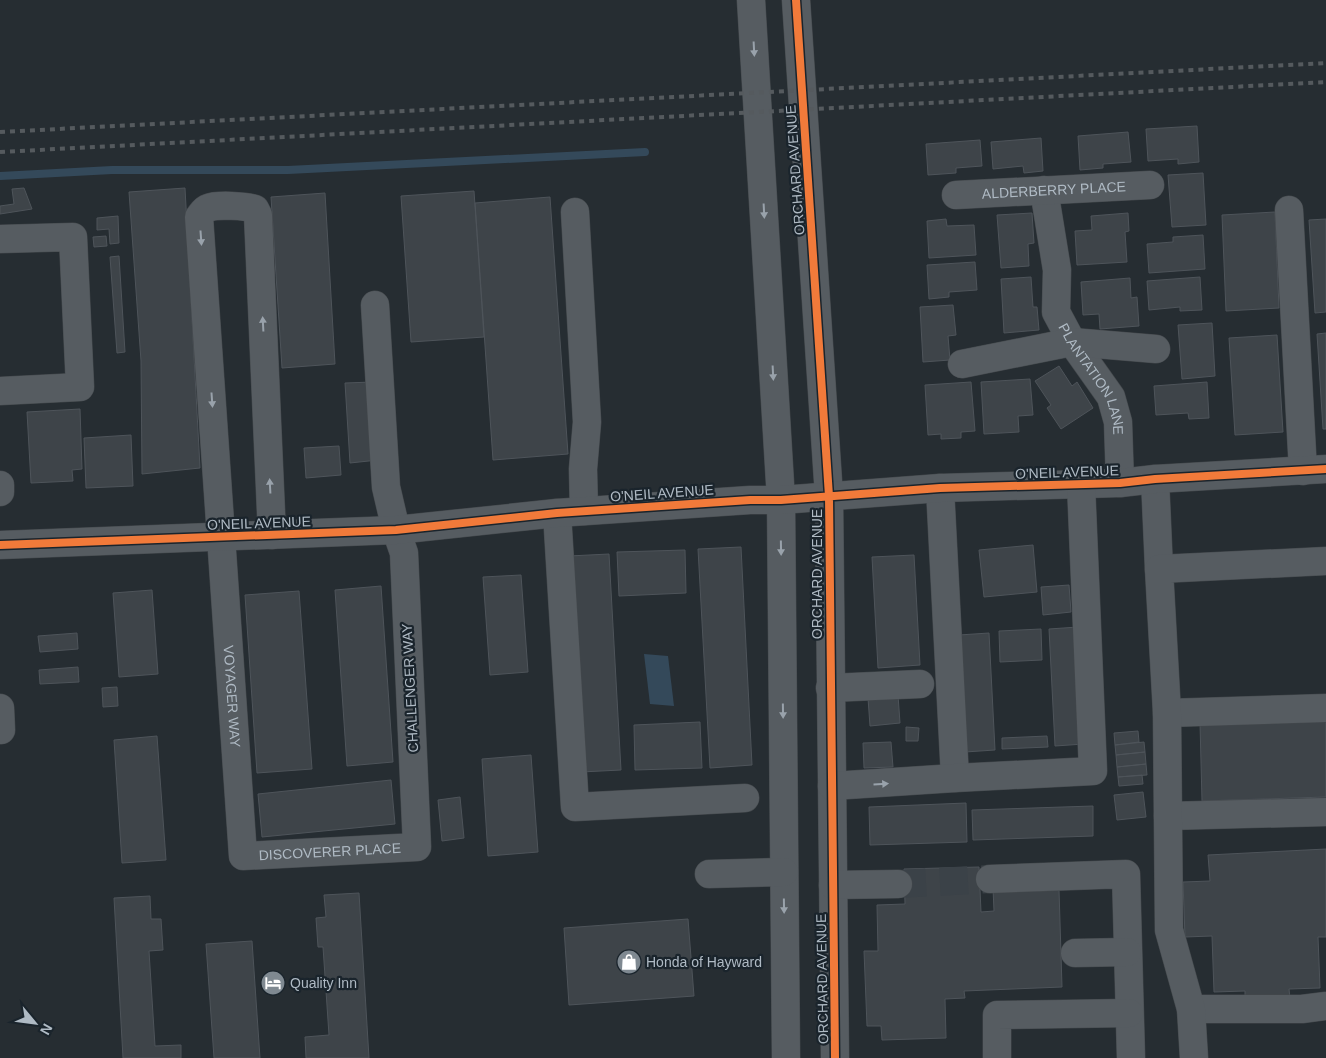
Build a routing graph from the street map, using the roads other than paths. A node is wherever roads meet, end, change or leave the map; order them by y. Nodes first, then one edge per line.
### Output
1 (751, 0) edge
2 (796, 0) edge
3 (1150, 184) dead end
4 (1044, 190) junction
5 (956, 195) dead end
6 (1289, 210) dead end
7 (576, 212) dead end
8 (0, 239) edge
9 (375, 304) dead end
10 (1072, 342) junction
11 (1156, 349) dead end
12 (962, 364) dead end
13 (0, 391) edge
14 (1314, 470) edge
15 (1155, 479) junction
16 (1120, 483) junction
17 (1081, 484) junction
18 (0, 485) edge
19 (940, 488) junction
20 (0, 492) edge
21 (829, 496) junction
22 (781, 500) junction
23 (584, 511) junction
24 (557, 513) junction
25 (396, 530) junction
26 (272, 535) junction
27 (222, 536) junction
28 (0, 545) edge
29 (1326, 561) edge
30 (1160, 569) junction
31 (920, 684) dead end
32 (830, 688) junction
33 (1326, 708) edge
34 (1167, 714) junction
35 (955, 778) junction
36 (832, 786) junction
37 (745, 798) dead end
38 (1326, 812) edge
39 (1168, 816) junction
40 (417, 847) joint
41 (243, 856) joint
42 (784, 872) junction
43 (709, 874) dead end
44 (990, 879) tunnel mouth
45 (898, 884) tunnel mouth
46 (833, 885) junction
47 (1127, 952) junction
48 (1075, 953) dead end
49 (1326, 1006) edge
50 (1192, 1009) junction
51 (1129, 1013) junction
52 (786, 1058) edge
53 (835, 1058) edge
54 (997, 1058) edge
55 (1131, 1058) edge
56 (1194, 1058) edge

1 -> 22 street
2 - 21 street, ORCHARD AVENUE
3 - 4 street, ALDERBERRY PLACE
4 - 5 street, ALDERBERRY PLACE
4 - 10 street, PLANTATION LANE
6 - 14 street
7 - 23 street
8 - 13 street
9 - 25 street, CHALLENGER WAY
10 - 11 street
10 - 12 street
10 - 16 street, PLANTATION LANE
14 - 15 street, O'NEIL AVENUE
15 - 16 street, O'NEIL AVENUE
15 - 30 street
16 - 17 street, O'NEIL AVENUE
17 - 19 street, O'NEIL AVENUE
17 - 35 street
18 - 20 street
19 - 21 street, O'NEIL AVENUE
19 - 35 street
21 - 22 street, O'NEIL AVENUE
21 - 32 street, ORCHARD AVENUE
22 - 23 street, O'NEIL AVENUE
22 -> 42 street
23 - 24 street, O'NEIL AVENUE
24 - 25 street, O'NEIL AVENUE
24 - 37 street
25 - 26 street, O'NEIL AVENUE
25 - 40 street, CHALLENGER WAY
26 - 27 street, O'NEIL AVENUE
26 -> 27 street, VOYAGER WAY
27 - 28 street, O'NEIL AVENUE
27 - 41 street, VOYAGER WAY
29 - 30 street
30 - 34 street
31 - 32 street
32 - 36 street, ORCHARD AVENUE
33 - 34 street
34 - 39 street
36 -> 35 street
36 - 46 street, ORCHARD AVENUE
38 - 39 street
39 - 50 street
40 - 41 street, DISCOVERER PLACE
42 - 43 street
42 -> 52 street
44 - 47 street
45 - 46 street
46 - 53 street, ORCHARD AVENUE
47 - 48 street
47 - 51 street
49 - 50 street
50 - 56 street
51 - 54 street
51 - 55 street

